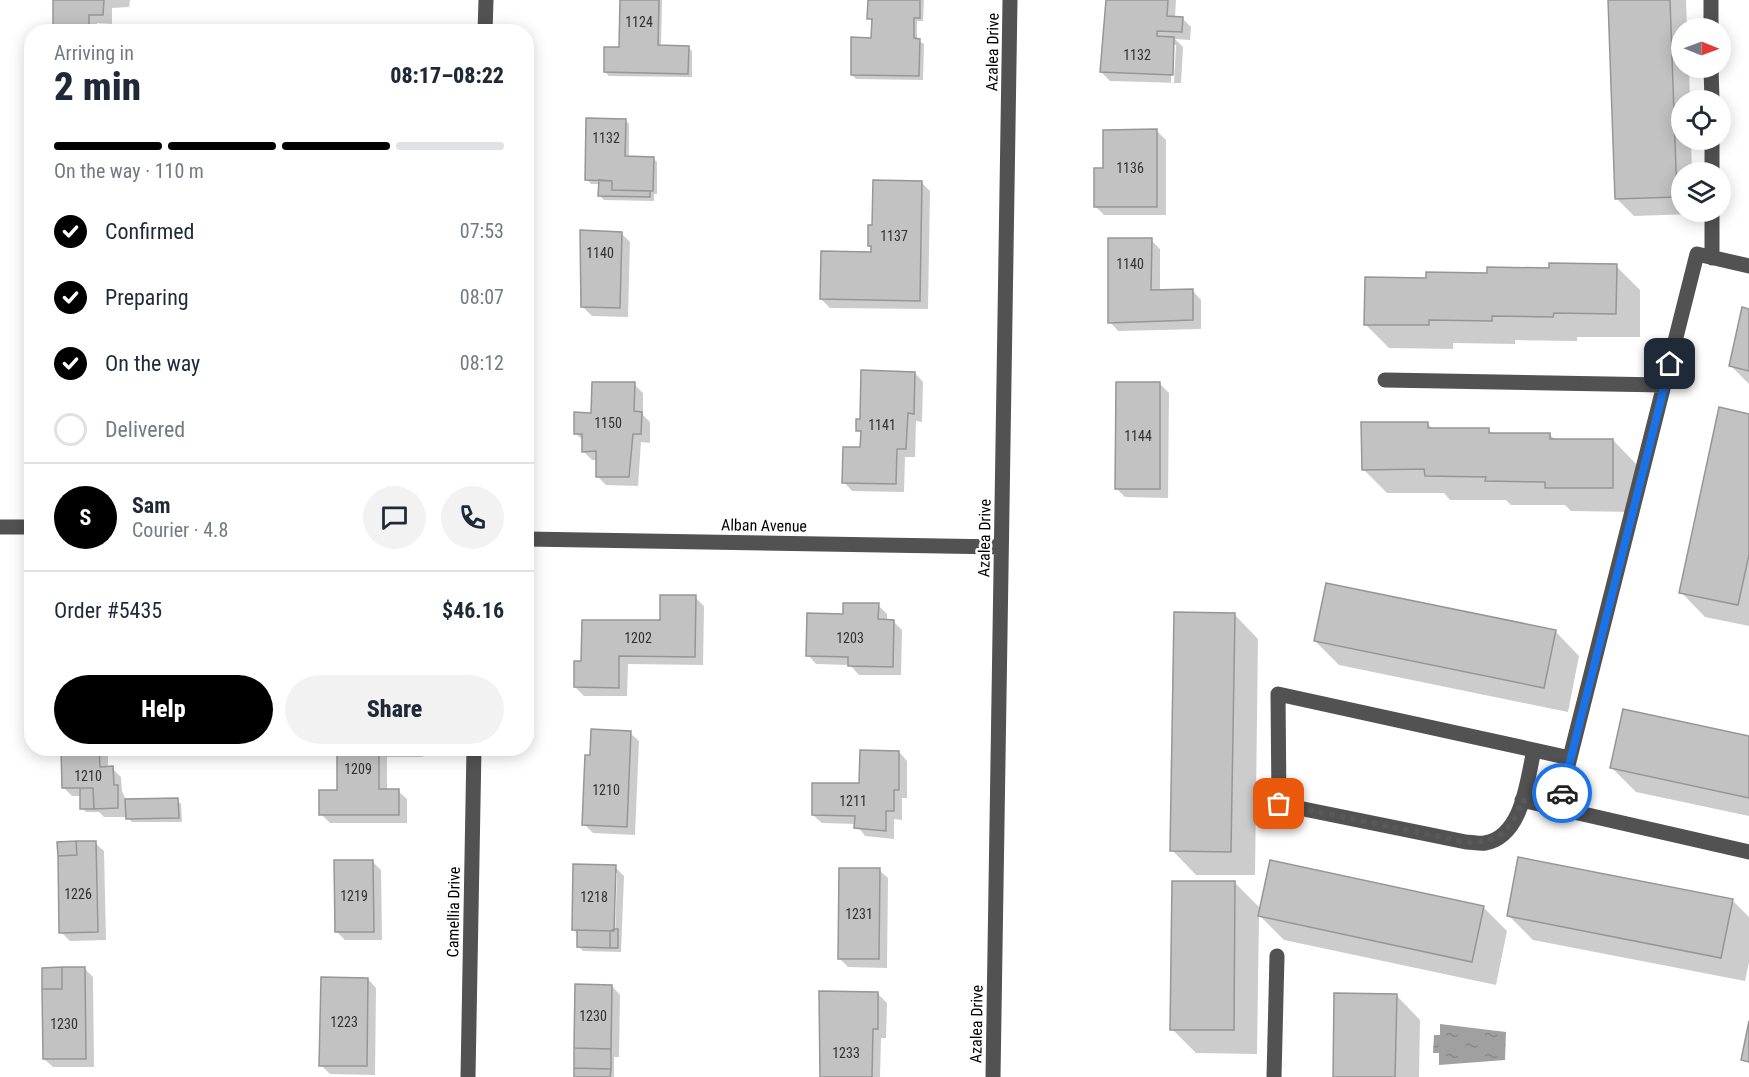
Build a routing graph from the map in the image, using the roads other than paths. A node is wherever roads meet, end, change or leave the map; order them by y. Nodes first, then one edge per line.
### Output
1 (486, 0) edge
2 (1010, 0) edge
3 (1711, 0) edge
4 (1711, 18) edge
5 (485, 24) edge
6 (1712, 222) edge
7 (1712, 258) junction
8 (1749, 266) edge
9 (1384, 380) dead end
10 (1664, 386) junction
11 (0, 527) edge
12 (24, 527) edge
13 (534, 539) edge
14 (1001, 547) junction
15 (1534, 750) junction
16 (474, 756) edge
17 (1570, 758) junction
18 (1522, 800) junction
19 (1557, 808) junction
20 (1749, 852) edge
21 (1277, 956) dead end
22 (468, 1077) edge
23 (993, 1077) edge
24 (1274, 1077) edge

1 - 5 street
2 - 14 street, Azalea Drive
3 - 4 street
6 - 7 street
7 - 8 street
7 - 10 street
9 - 10 street
10 - 17 street
11 - 12 street
13 - 14 street, Alban Avenue
14 - 23 street, Azalea Drive
15 - 17 street
15 - 18 street
15 - 18 street
16 - 22 street, Camellia Drive
17 - 19 street
18 - 19 street
19 - 20 street
21 - 24 street

